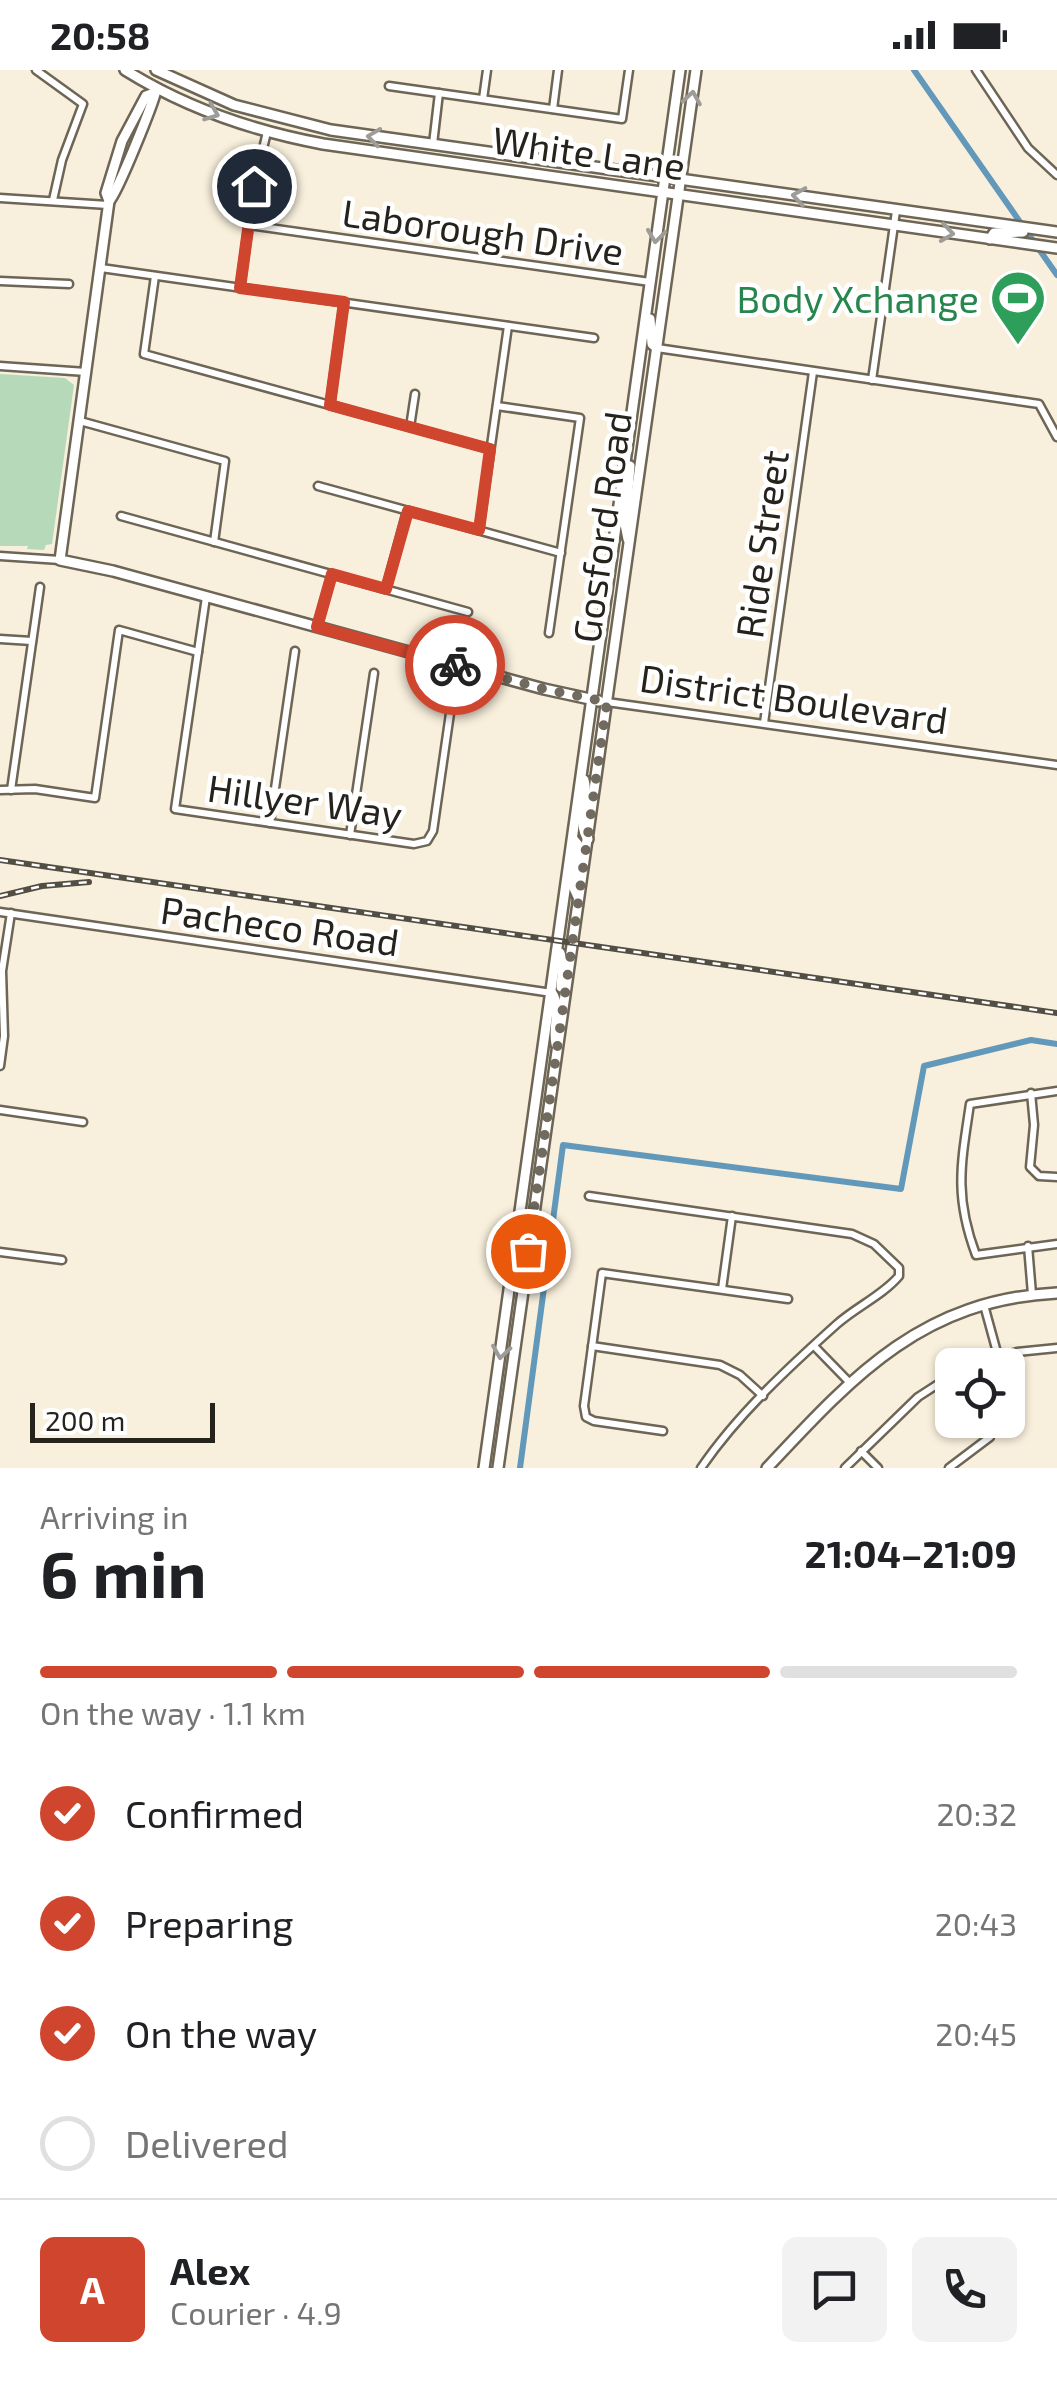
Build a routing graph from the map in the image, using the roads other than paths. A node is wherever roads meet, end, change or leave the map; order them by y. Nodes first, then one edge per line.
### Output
1 (36, 70) edge
2 (125, 70) edge
3 (487, 70) edge
4 (558, 70) edge
5 (629, 70) edge
6 (680, 70) edge
7 (696, 70) edge
8 (976, 70) edge
9 (163, 72) edge
10 (389, 86) dead end
11 (155, 91) junction
12 (439, 93) junction
13 (483, 99) junction
14 (552, 109) junction
15 (267, 132) junction
16 (432, 145) junction
17 (1057, 175) edge
18 (664, 176) junction
19 (680, 178) junction
20 (661, 193) junction
21 (677, 195) junction
22 (0, 198) edge
23 (52, 200) junction
24 (108, 203) junction
25 (896, 211) junction
26 (248, 226) junction
27 (892, 226) junction
28 (1054, 232) edge
29 (998, 234) junction
30 (1053, 248) edge
31 (101, 268) junction
32 (156, 276) junction
33 (0, 281) edge
34 (69, 284) dead end
35 (650, 286) junction
36 (240, 288) junction
37 (344, 302) junction
38 (508, 326) junction
39 (594, 338) dead end
40 (656, 348) junction
41 (0, 366) edge
42 (86, 372) junction
43 (813, 372) junction
44 (872, 380) junction
45 (415, 394) dead end
46 (330, 405) junction
47 (496, 406) junction
48 (80, 420) junction
49 (410, 427) junction
50 (1057, 437) edge
51 (629, 448) junction
52 (490, 449) junction
53 (318, 486) dead end
54 (408, 511) junction
55 (121, 516) dead end
56 (479, 530) junction
57 (629, 541) junction
58 (214, 542) junction
59 (561, 553) junction
60 (0, 556) edge
61 (60, 560) junction
62 (332, 574) junction
63 (40, 587) dead end
64 (386, 589) junction
65 (206, 596) junction
66 (468, 612) dead end
67 (317, 627) junction
68 (550, 633) dead end
69 (0, 639) edge
70 (32, 641) junction
71 (295, 651) dead end
72 (198, 652) junction
73 (457, 665) junction
74 (374, 673) dead end
75 (594, 700) junction
76 (607, 702) junction
77 (764, 723) junction
78 (1057, 765) edge
79 (582, 772) junction
80 (0, 790) edge
81 (11, 790) junction
82 (270, 823) junction
83 (350, 835) junction
84 (573, 839) junction
85 (588, 839) junction
86 (579, 900) junction
87 (0, 912) edge
88 (11, 913) junction
89 (558, 946) junction
90 (552, 992) junction
91 (565, 997) junction
92 (557, 1051) junction
93 (0, 1066) edge
94 (1057, 1091) edge
95 (1031, 1092) junction
96 (0, 1110) edge
97 (83, 1122) dead end
98 (1057, 1176) edge
99 (589, 1196) dead end
100 (732, 1216) junction
101 (1057, 1244) edge
102 (1028, 1246) junction
103 (0, 1252) edge
104 (62, 1260) dead end
105 (722, 1290) junction
106 (1057, 1293) edge
107 (1032, 1294) junction
108 (788, 1299) dead end
109 (984, 1303) junction
110 (592, 1346) junction
111 (814, 1346) junction
112 (996, 1348) edge
113 (1057, 1348) edge
114 (1025, 1352) edge
115 (851, 1384) junction
116 (935, 1386) edge
117 (764, 1396) junction
118 (663, 1431) dead end
119 (990, 1438) dead end
120 (862, 1451) junction
121 (484, 1468) edge
122 (498, 1468) edge
123 (701, 1468) edge
124 (767, 1468) edge
125 (844, 1468) edge
126 (878, 1468) edge
127 (949, 1468) edge

1 - 23 street
2 - 11 main road, White Lane
3 - 13 street
4 - 14 street
5 - 14 street
6 - 18 main road, Gosford Road
19 -> 7 main road, Gosford Road
8 - 17 street
9 - 11 main road
16 -> 9 main road, White Lane
10 - 12 street
11 -> 15 main road, White Lane
11 - 24 main road
12 - 13 street
12 - 16 street
13 - 14 street
15 - 20 main road, White Lane
15 - 26 street
16 - 18 main road, White Lane
18 - 19 main road, White Lane
18 - 20 main road, Gosford Road
19 - 21 main road, Gosford Road
25 -> 19 main road, White Lane
20 - 21 main road, White Lane
20 -> 35 main road, Gosford Road
21 - 27 main road, White Lane
21 - 40 main road, Gosford Road
22 - 23 street
23 - 24 street
24 - 31 main road
25 - 27 street
25 - 29 main road, White Lane
26 - 35 street, Laborough Drive
26 - 36 street
27 -> 29 main road, White Lane
27 - 44 street
28 - 29 main road, White Lane
29 - 30 main road, White Lane
31 - 32 street
31 - 42 main road
32 - 36 street
32 - 46 street
33 - 34 street
35 - 40 main road
35 - 51 main road, Gosford Road
36 - 37 street
37 - 38 street
37 - 46 street
38 - 39 street
38 - 47 street
40 - 43 street
40 - 57 main road, Gosford Road
41 - 42 street
42 - 48 main road
43 - 44 street
43 - 77 street, Ride Street
44 - 50 street
45 - 49 street
46 - 49 street
47 - 52 street
47 - 59 street
48 - 58 street
48 - 61 main road
49 - 52 street
51 - 57 main road
51 - 75 main road, Gosford Road
52 - 56 street
53 - 54 street
54 - 56 street
54 - 64 street
55 - 58 street
56 - 59 street
57 - 76 main road, Gosford Road
58 - 62 street
59 - 68 street
60 - 61 street, District Boulevard
61 - 65 main road, District Boulevard
62 - 64 street
62 - 67 street
63 - 70 street
64 - 66 street
65 - 67 main road, District Boulevard
65 - 72 street
67 - 73 main road, District Boulevard
69 - 70 street
70 - 81 street
71 - 82 street
72 - 81 street
72 - 82 street, Hillyer Way
73 - 75 main road, District Boulevard
73 - 83 street, Hillyer Way
74 - 83 street
75 - 76 main road, District Boulevard
75 - 79 main road, Gosford Road
76 - 77 street, District Boulevard
76 - 85 main road, Gosford Road
77 - 78 street, District Boulevard
79 - 84 main road, Gosford Road
79 - 85 main road
80 - 81 street
82 - 83 street, Hillyer Way
84 - 86 main road
84 - 89 main road, Gosford Road
85 - 86 main road, Gosford Road
86 - 91 main road, Gosford Road
87 - 88 street, Pacheco Road
88 - 90 street, Pacheco Road
88 - 93 street
89 - 90 main road, Gosford Road
89 - 91 main road
90 - 92 main road
90 -> 121 main road, Gosford Road
91 - 92 main road, Gosford Road
92 - 122 main road, Gosford Road
94 - 95 street
95 - 98 street
95 - 102 street
96 - 97 street
99 - 100 street
100 - 105 street
100 - 111 street
101 - 102 street
102 - 107 street
103 - 104 street
105 - 108 street
105 - 110 street
106 - 107 main road
107 - 109 main road
109 - 112 street
109 - 115 main road
110 - 117 street
110 - 118 street
111 - 115 street
111 - 117 street
113 - 114 street
115 - 124 main road
116 - 120 street
117 - 123 street
119 - 127 street
120 - 125 street
120 - 126 street

